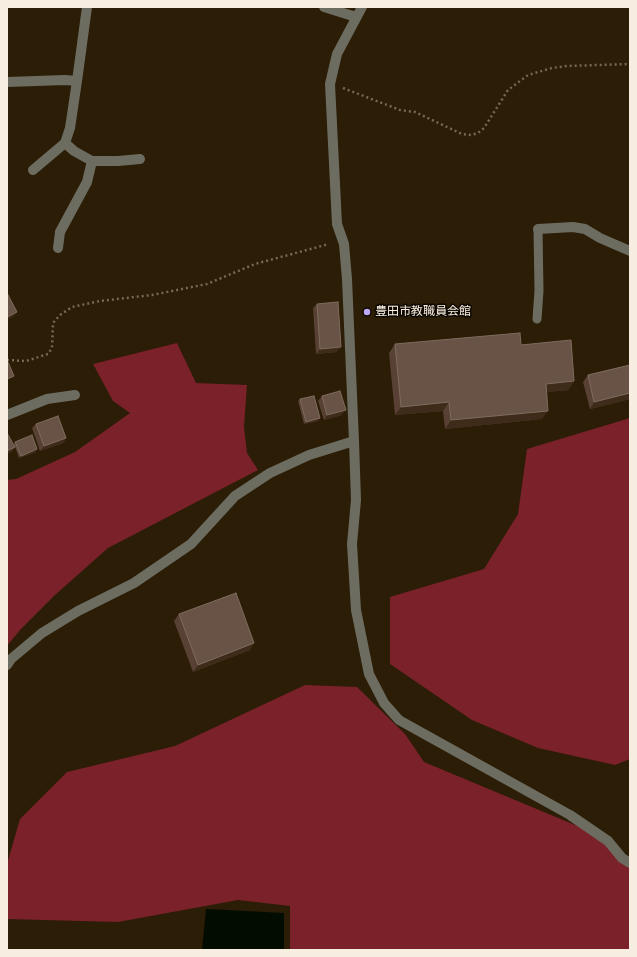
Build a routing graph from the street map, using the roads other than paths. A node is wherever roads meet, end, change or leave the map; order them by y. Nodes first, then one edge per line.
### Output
1 (86, 7) edge
2 (324, 7) edge
3 (362, 7) edge
4 (356, 17) junction
5 (77, 81) junction
6 (7, 82) edge
7 (65, 143) junction
8 (140, 159) dead end
9 (92, 161) junction
10 (32, 170) dead end
11 (538, 229) joint
12 (58, 248) dead end
13 (630, 251) edge
14 (537, 319) dead end
15 (75, 394) dead end
16 (7, 415) edge
17 (354, 441) junction
18 (7, 665) edge
19 (630, 863) edge

1 - 5 street
2 - 4 street
3 - 4 street
4 - 17 street
5 - 6 street
5 - 7 street
7 - 9 street
7 - 10 street
8 - 9 street
9 - 12 street
11 - 13 street
11 - 14 lane
15 - 16 street
17 - 18 street
17 - 19 street

